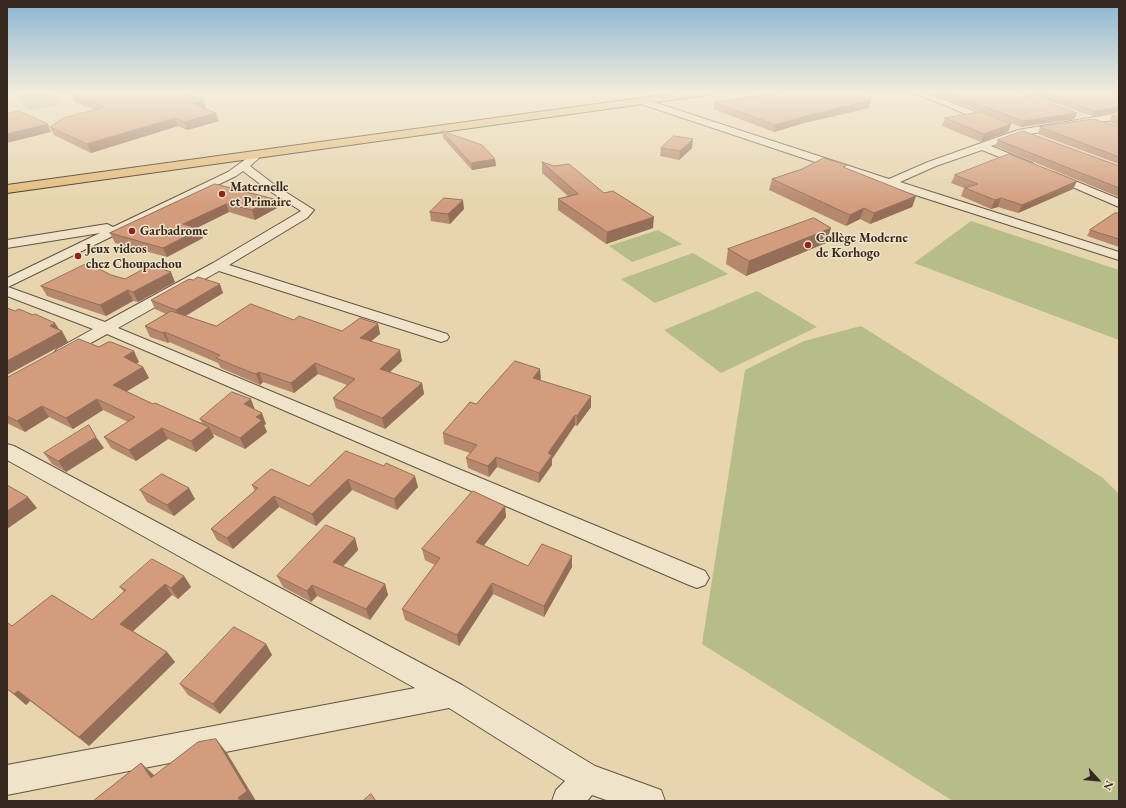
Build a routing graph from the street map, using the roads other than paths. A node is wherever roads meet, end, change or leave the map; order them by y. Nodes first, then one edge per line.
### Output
1 (434, 130) edge
2 (727, 130) edge
3 (1014, 130) edge
4 (1036, 130) edge
5 (1021, 132) junction
6 (1035, 138) edge
7 (982, 146) junction
8 (259, 154) junction
9 (244, 166) junction
10 (888, 183) junction
11 (7, 189) edge
12 (1119, 203) edge
13 (127, 224) junction
14 (7, 244) edge
15 (1119, 256) edge
16 (218, 266) junction
17 (7, 283) edge
18 (7, 291) edge
19 (106, 328) junction
20 (441, 337) dead end
21 (53, 358) edge
22 (7, 451) edge
23 (697, 578) dead end
24 (452, 694) junction
25 (587, 778) junction
26 (7, 780) edge
27 (568, 801) edge
28 (650, 801) edge

1 - 8 main road
2 - 10 street
3 - 5 street
4 - 5 street
5 - 6 street
5 - 7 street
7 - 10 street
7 - 12 street
8 - 9 street
8 - 11 main road
9 - 13 street
9 - 16 street
10 - 15 street
13 - 14 street
13 - 17 street
16 - 19 street
16 - 20 street
18 - 19 street
19 - 21 street
19 - 23 street
22 - 24 street
24 - 25 street
24 - 26 street
25 - 27 street
25 - 28 street

